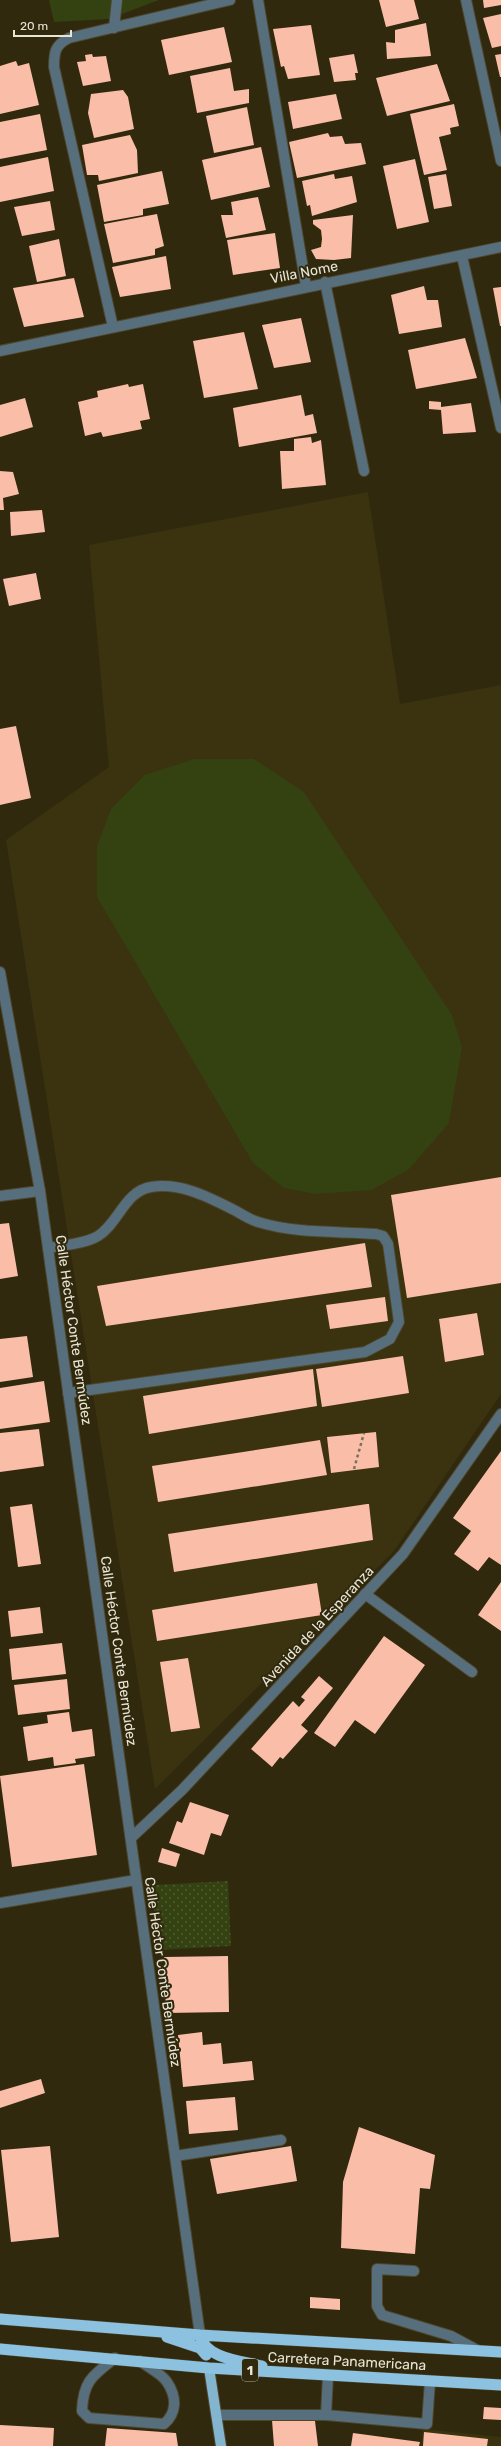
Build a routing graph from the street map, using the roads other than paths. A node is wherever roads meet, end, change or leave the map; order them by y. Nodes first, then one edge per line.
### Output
1 (117, 0) edge
2 (230, 0) edge
3 (258, 0) edge
4 (466, 0) edge
5 (114, 28) junction
6 (501, 161) edge
7 (501, 247) edge
8 (462, 256) junction
9 (325, 282) junction
10 (306, 286) junction
11 (113, 327) junction
12 (0, 351) edge
13 (501, 428) edge
14 (364, 471) dead end
15 (0, 972) edge
16 (40, 1191) junction
17 (0, 1196) edge
18 (48, 1248) junction
19 (68, 1393) junction
20 (501, 1414) edge
21 (365, 1594) junction
22 (472, 1672) dead end
23 (131, 1838) junction
24 (136, 1880) junction
25 (0, 1903) edge
26 (281, 2140) dead end
27 (175, 2156) junction
28 (414, 2271) dead end
29 (0, 2319) edge
30 (151, 2331) junction
31 (200, 2335) junction
32 (0, 2349) edge
33 (477, 2350) junction
34 (501, 2352) edge
35 (115, 2358) junction
36 (140, 2361) junction
37 (209, 2368) junction
38 (286, 2372) junction
39 (328, 2375) junction
40 (430, 2381) junction
41 (501, 2385) edge
42 (217, 2415) junction
43 (326, 2415) junction
44 (221, 2446) edge

1 - 5 street
2 - 5 street
3 - 10 street
4 - 6 street
5 - 11 street
7 - 8 street, Villa Nome
8 - 9 street, Villa Nome
8 - 13 street
9 - 10 street, Villa Nome
9 - 14 street
10 - 11 street, Villa Nome
11 - 12 street, Villa Nome
15 - 16 street, Calle Héctor Conte Bermúdez
16 - 17 street
16 - 18 street, Calle Héctor Conte Bermúdez
18 - 19 street, Calle Héctor Conte Bermúdez
18 - 19 street
19 - 23 street, Calle Héctor Conte Bermúdez
20 - 21 street, Avenida de la Esperanza
21 - 22 street
21 - 23 street, Avenida de la Esperanza
23 - 24 street, Calle Héctor Conte Bermúdez
24 - 25 street
24 - 27 street, Calle Héctor Conte Bermúdez
26 - 27 street
27 - 31 street, Calle Héctor Conte Bermúdez
28 - 33 street
29 - 30 highway, Carretera Panamericana / 1
30 - 31 highway, Carretera Panamericana / 1
30 - 37 highway
31 - 33 highway, Carretera Panamericana / 1
31 - 38 highway
32 - 35 highway, Carretera Panamericana / 1
33 - 34 highway, Carretera Panamericana / 1
35 - 36 highway, Carretera Panamericana / 1
35 - 36 street
36 - 37 highway, Carretera Panamericana / 1
37 - 38 highway, Carretera Panamericana / 1
37 - 42 main road
38 - 39 highway, Carretera Panamericana / 1
39 - 40 highway, Carretera Panamericana / 1
39 - 43 street
40 - 41 highway, Carretera Panamericana / 1
40 - 43 street
42 - 43 street
42 - 44 main road

